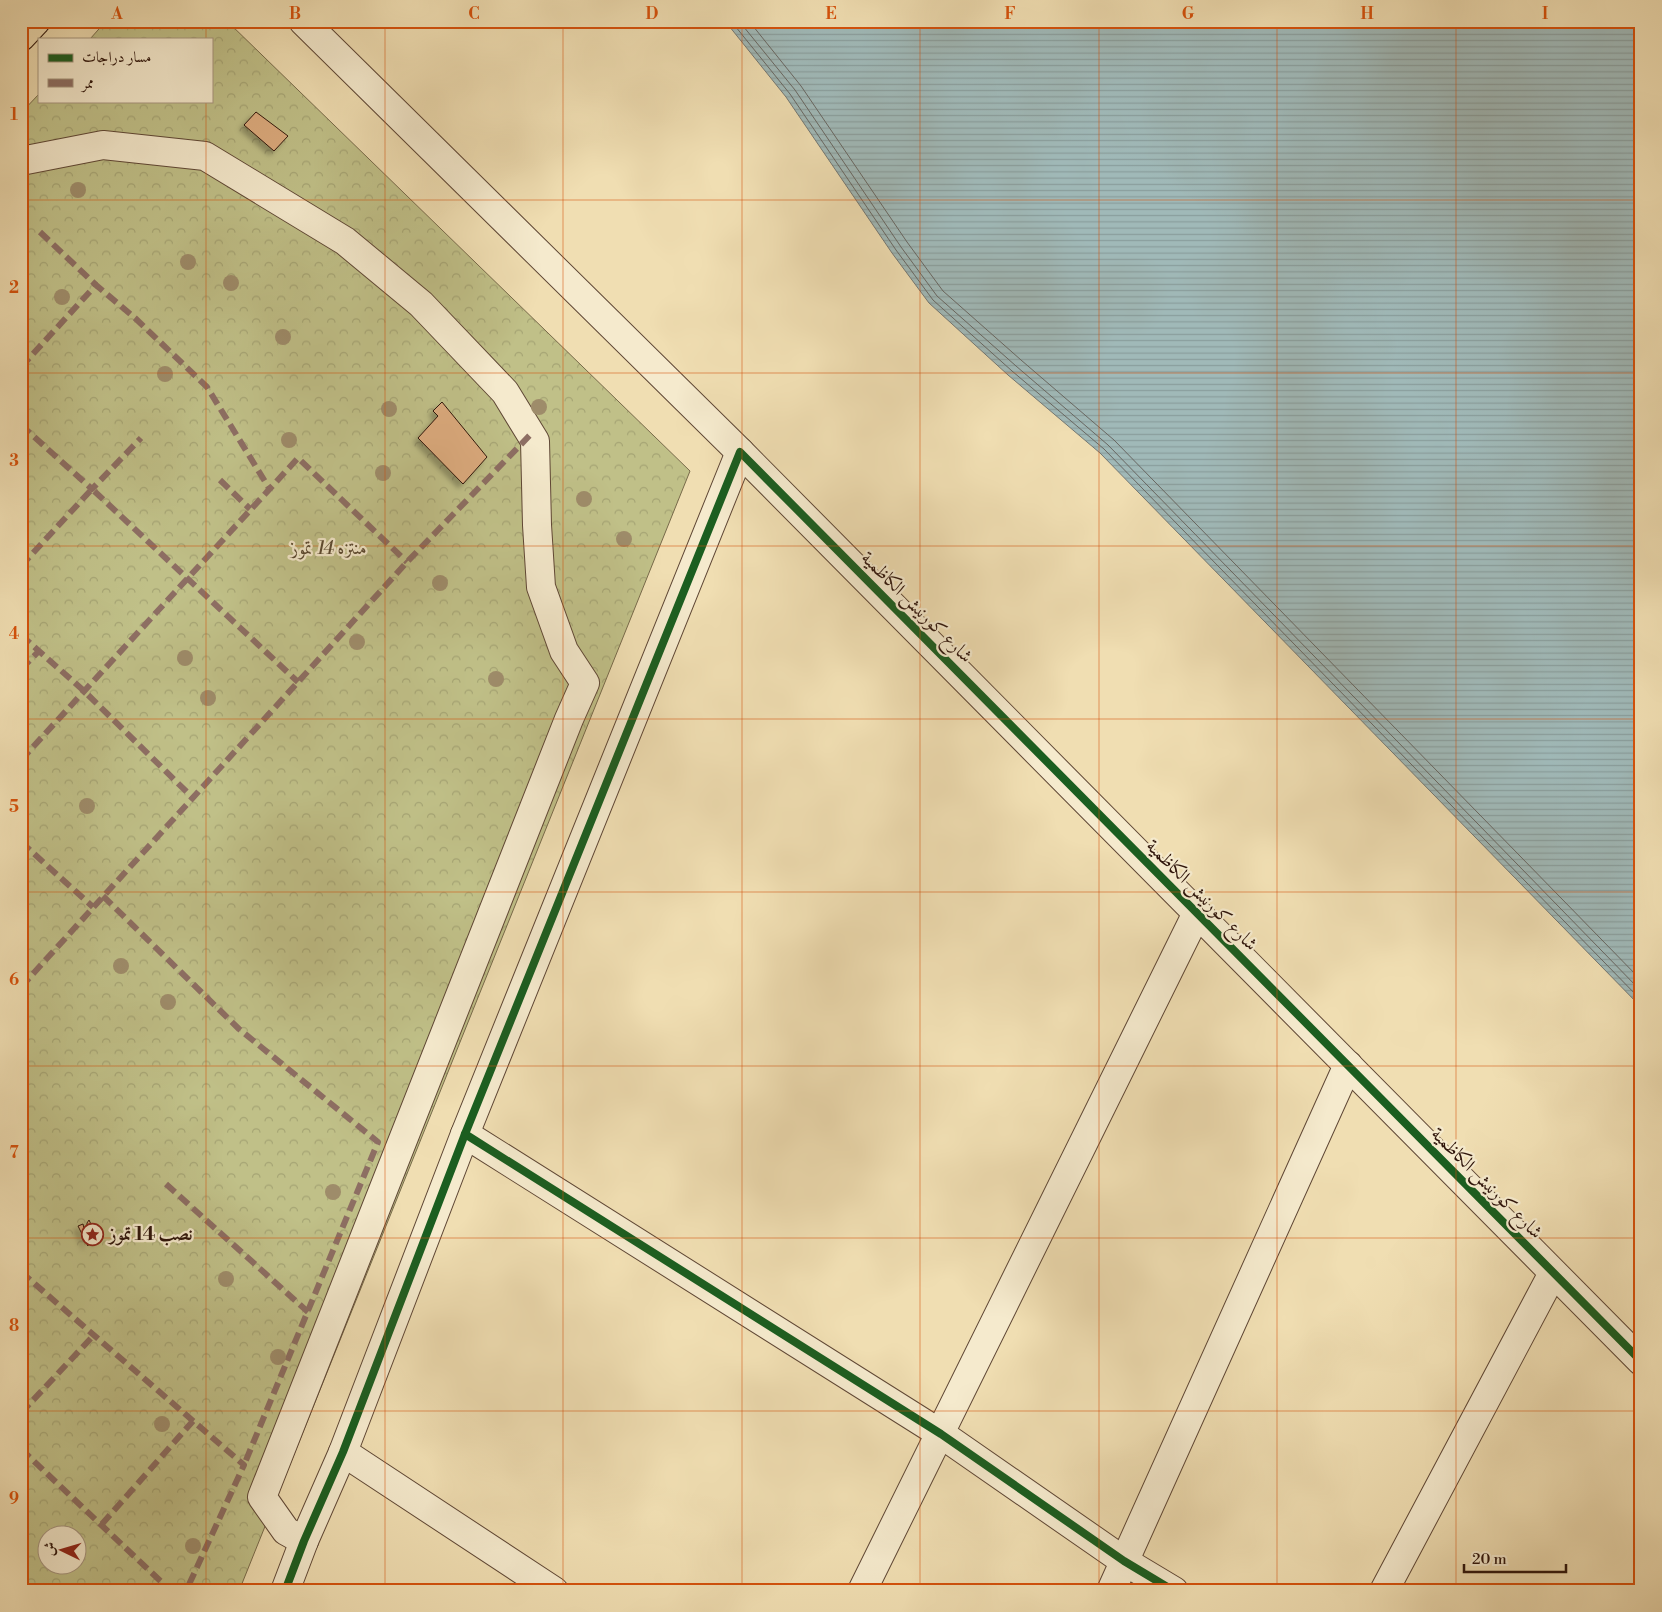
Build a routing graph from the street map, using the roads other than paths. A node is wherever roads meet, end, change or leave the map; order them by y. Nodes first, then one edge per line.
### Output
1 (36, 21) edge
2 (303, 21) edge
3 (21, 37) edge
4 (21, 161) edge
5 (740, 452) junction
6 (1197, 912) junction
7 (1348, 1065) junction
8 (465, 1134) junction
9 (1553, 1272) junction
10 (1641, 1361) edge
11 (941, 1434) junction
12 (343, 1452) junction
13 (304, 1540) junction
14 (1124, 1561) junction
15 (284, 1591) edge
16 (554, 1591) edge
17 (862, 1591) edge
18 (1111, 1591) edge
19 (1174, 1591) edge
20 (1384, 1591) edge

1 - 3 main road
2 - 5 street, شارع كورنيش الكاظمية
4 - 13 street
5 - 6 street, شارع كورنيش الكاظمية
5 - 8 street
6 - 7 street, شارع كورنيش الكاظمية
6 - 11 street
7 - 9 street, شارع كورنيش الكاظمية
7 - 14 street
8 - 11 street
8 - 12 street
9 - 10 street, شارع كورنيش الكاظمية
9 - 20 street
11 - 14 street
11 - 17 street
12 - 13 street
12 - 16 street
13 - 15 street
14 - 18 street
14 - 19 street

